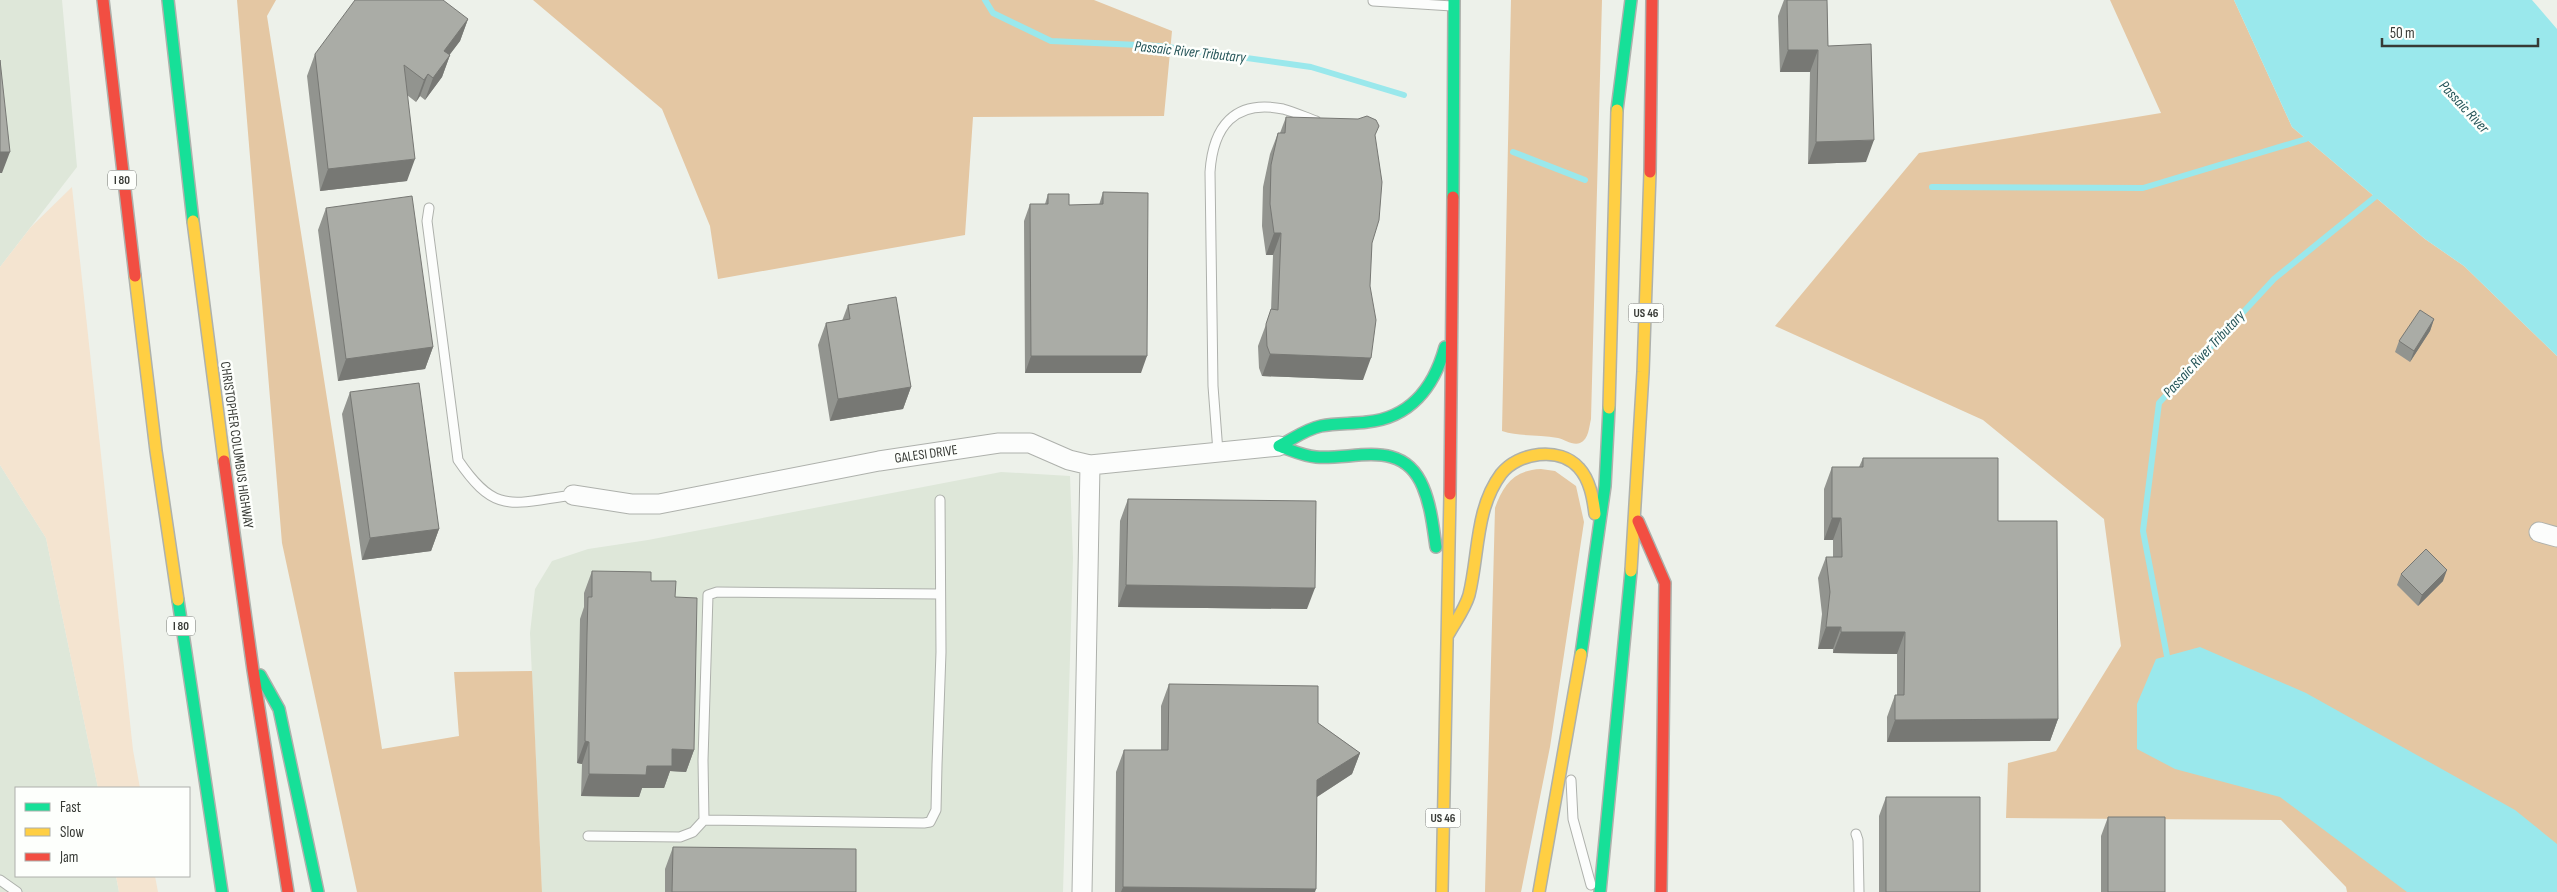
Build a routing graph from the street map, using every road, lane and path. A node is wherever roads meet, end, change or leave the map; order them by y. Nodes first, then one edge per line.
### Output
1 (103, 0) edge
2 (168, 0) edge
3 (1630, 0) edge
4 (1652, 0) edge
5 (1374, 1) edge
6 (1454, 3) edge
7 (1325, 121) edge
8 (429, 208) dead end
9 (1453, 309) junction
10 (1279, 446) junction
11 (1218, 452) junction
12 (1090, 465) junction
13 (572, 494) joint
14 (940, 500) dead end
15 (1636, 517) junction
16 (1597, 536) junction
17 (940, 594) junction
18 (1446, 597) junction
19 (1446, 637) junction
20 (252, 661) junction
21 (1570, 725) junction
22 (704, 820) junction
23 (1856, 834) dead end
24 (588, 836) dead end
25 (4, 883) edge
26 (17, 892) edge
27 (222, 892) edge
28 (288, 892) edge
29 (318, 892) edge
30 (1082, 892) edge
31 (1442, 892) edge
32 (1539, 892) edge
33 (1593, 892) edge
34 (1600, 892) edge
35 (1661, 892) edge
36 (1859, 892) edge

1 - 27 highway, I 80
2 - 20 highway, CHRISTOPHER COLUMBUS HIGHWAY
3 - 16 highway
4 - 15 highway, US 46
5 - 6 lane
6 - 9 highway, US 46
7 - 11 lane
8 - 13 lane
9 - 10 highway
9 - 18 highway, US 46
10 - 11 street, GALESI DRIVE
10 - 18 highway
11 - 12 street, GALESI DRIVE
12 - 13 street, GALESI DRIVE
12 - 30 street
14 - 17 lane
15 - 34 highway, US 46
15 - 35 highway
16 - 19 highway
16 - 21 highway
17 - 22 lane
17 - 22 lane
18 - 19 highway, US 46
19 - 31 highway, US 46
20 - 28 highway, CHRISTOPHER COLUMBUS HIGHWAY
20 - 29 highway
21 - 32 highway
21 - 33 lane
22 - 24 lane
23 - 36 lane
25 - 26 lane

